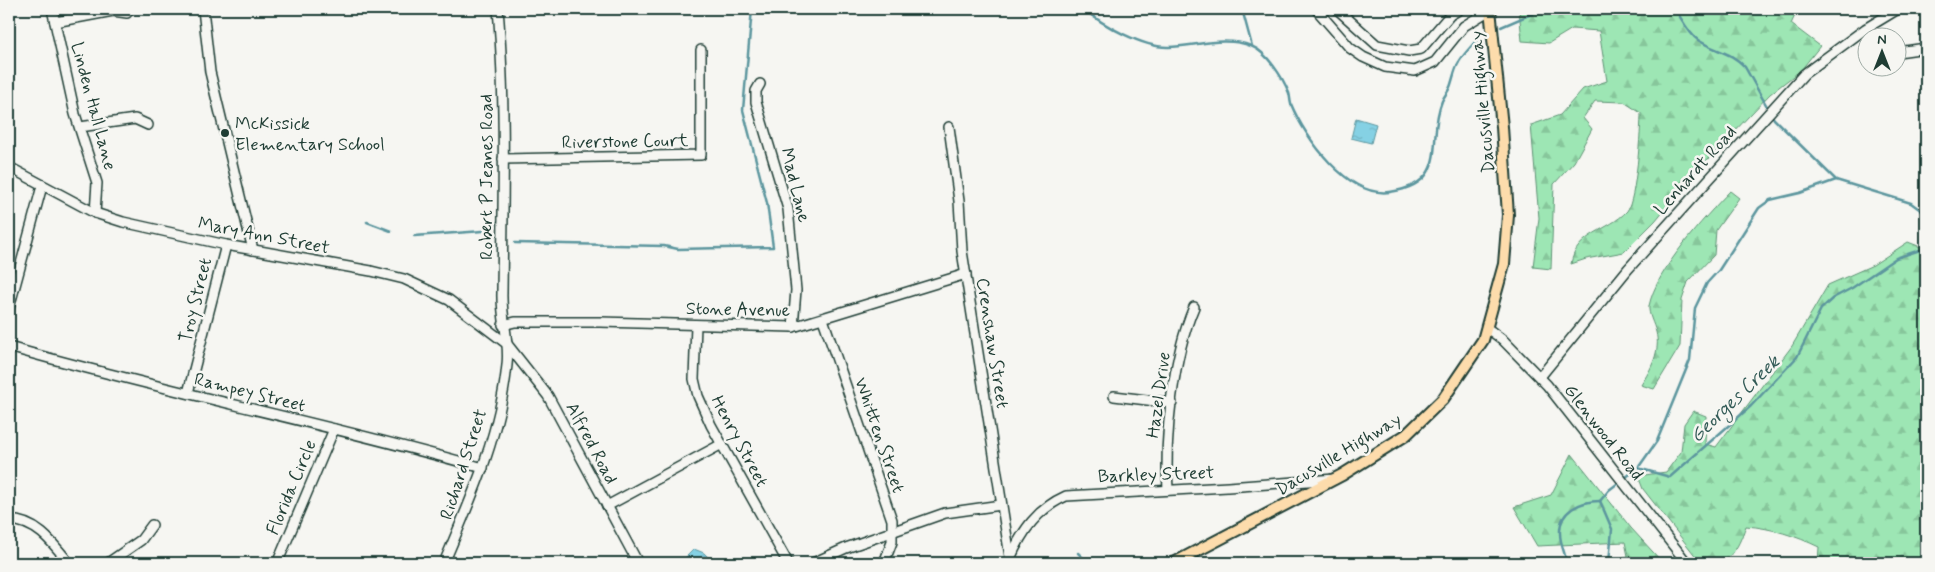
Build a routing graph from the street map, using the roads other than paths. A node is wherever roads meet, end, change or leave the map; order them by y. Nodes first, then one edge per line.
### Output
1 (52, 9) edge
2 (203, 9) edge
3 (498, 9) edge
4 (1316, 9) edge
5 (1337, 9) edge
6 (1460, 9) edge
7 (1490, 9) edge
8 (1898, 9) edge
9 (128, 13) dead end
10 (55, 22) junction
11 (1874, 28) edge
12 (1858, 39) edge
13 (1926, 48) edge
14 (701, 50) dead end
15 (1908, 51) edge
16 (760, 84) dead end
17 (148, 125) dead end
18 (80, 127) junction
19 (949, 127) dead end
20 (503, 159) junction
21 (9, 167) edge
22 (42, 186) junction
23 (95, 213) junction
24 (226, 245) junction
25 (253, 250) junction
26 (966, 274) junction
27 (1194, 307) dead end
28 (9, 308) edge
29 (823, 319) junction
30 (503, 325) junction
31 (696, 325) junction
32 (793, 327) junction
33 (1487, 328) junction
34 (507, 344) junction
35 (9, 347) edge
36 (1540, 377) junction
37 (188, 393) junction
38 (1114, 396) dead end
39 (1172, 403) junction
40 (334, 429) junction
41 (722, 444) junction
42 (483, 468) junction
43 (1334, 479) junction
44 (1168, 490) junction
45 (1001, 505) junction
46 (607, 506) junction
47 (9, 520) edge
48 (152, 525) dead end
49 (893, 532) junction
50 (280, 559) dead end
51 (1011, 561) edge
52 (69, 563) edge
53 (108, 563) edge
54 (444, 563) edge
55 (638, 563) edge
56 (788, 563) edge
57 (813, 563) edge
58 (884, 563) edge
59 (1174, 563) edge
60 (1687, 563) edge

1 - 10 street, Linden Hall Lane
2 - 25 street
3 - 20 street, Robert P Jeanes Road
4 - 7 street
5 - 6 street
7 - 33 main road, Dacusville Highway
8 - 11 street, Lenhardt Road
9 - 10 street
10 - 18 street, Linden Hall Lane
12 - 36 street, Lenhardt Road
13 - 15 street
14 - 20 street, Riverstone Court
16 - 32 street, Mad Lane
17 - 18 street
18 - 23 street, Linden Hall Lane
19 - 26 street, Crenshaw Street
20 - 30 street, Robert P Jeanes Road
21 - 22 street, Mary Ann Street
22 - 23 street, Mary Ann Street
22 - 28 street
23 - 24 street, Mary Ann Street
24 - 25 street, Mary Ann Street
24 - 37 street, Troy Street
25 - 34 street, Mary Ann Street
26 - 29 street, Stone Avenue
26 - 45 street, Crenshaw Street
27 - 39 street, Hazel Drive
29 - 32 street, Stone Avenue
29 - 49 street, Whitten Street
30 - 31 street, Stone Avenue
30 - 34 street, Robert P Jeanes Road
31 - 32 street, Stone Avenue
31 - 41 street, Henry Street
33 - 36 street, Glenwood Road
33 - 43 main road, Dacusville Highway
34 - 42 street, Richard Street
34 - 46 street, Alfred Road
35 - 37 street, Rampey Street
36 - 60 street, Glenwood Road
37 - 40 street, Rampey Street
38 - 39 street
39 - 44 street, Hazel Drive
40 - 42 street, Rampey Street
40 - 50 street, Florida Circle
41 - 46 street
41 - 56 street, Henry Street
42 - 54 street, Richard Street
43 - 44 street, Barkley Street
43 - 59 main road, Dacusville Highway
44 - 51 street, Barkley Street
45 - 49 street
45 - 51 street, Crenshaw Street
46 - 55 street, Alfred Road
47 - 52 street
48 - 53 street
49 - 57 street
49 - 58 street, Whitten Street

